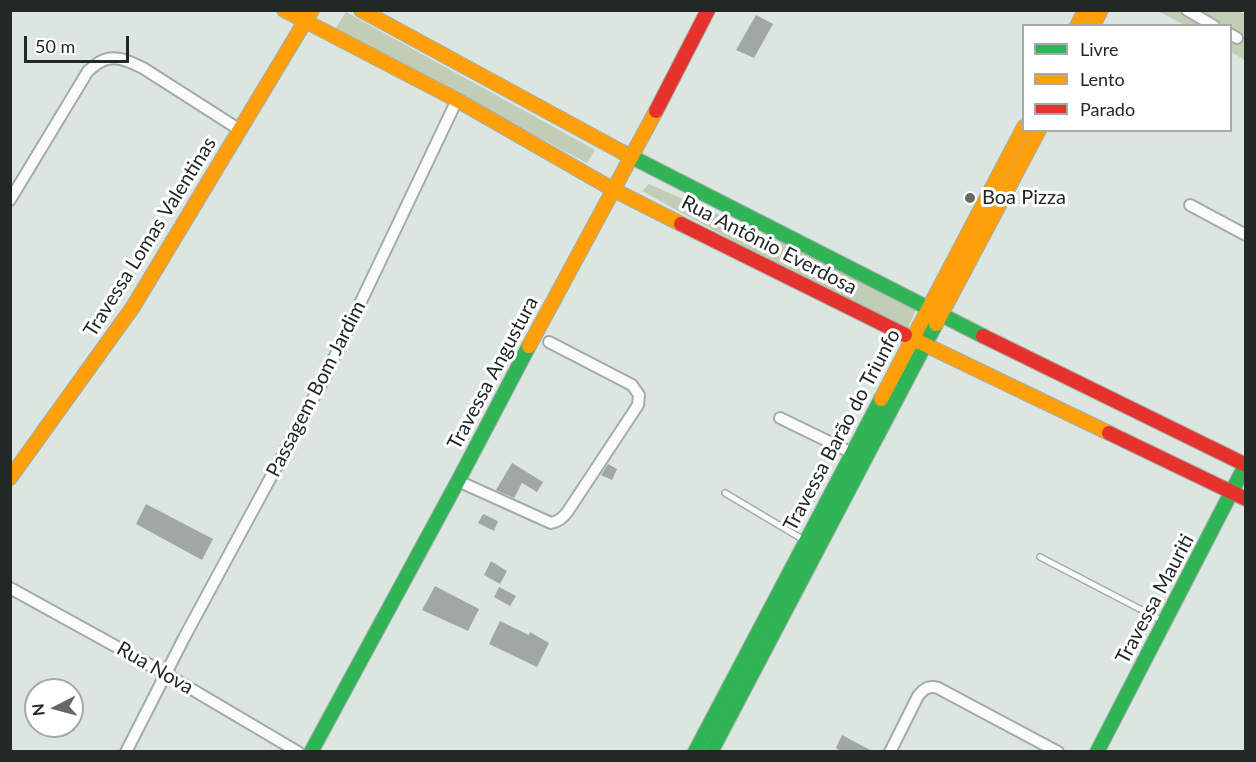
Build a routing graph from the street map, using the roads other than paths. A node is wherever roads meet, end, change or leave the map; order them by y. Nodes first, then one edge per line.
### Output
1 (285, 10) edge
2 (361, 10) edge
3 (708, 10) edge
4 (1085, 10) edge
5 (1101, 10) edge
6 (1187, 10) edge
7 (309, 16) edge
8 (1078, 24) edge
9 (1094, 24) edge
10 (1211, 24) edge
11 (457, 100) junction
12 (1022, 129) edge
13 (240, 130) junction
14 (1037, 132) edge
15 (632, 157) junction
16 (614, 190) junction
17 (10, 200) edge
18 (1190, 205) dead end
19 (1245, 235) edge
20 (928, 308) junction
21 (942, 316) junction
22 (535, 335) junction
23 (912, 338) junction
24 (549, 342) joint
25 (926, 345) junction
26 (780, 417) dead end
27 (852, 453) junction
28 (1245, 464) edge
29 (10, 478) edge
30 (458, 481) junction
31 (725, 493) dead end
32 (1239, 496) edge
33 (806, 541) junction
34 (1040, 557) dead end
35 (10, 588) edge
36 (769, 610) junction
37 (782, 619) junction
38 (1165, 622) junction
39 (166, 674) junction
40 (126, 752) edge
41 (298, 752) edge
42 (311, 752) edge
43 (695, 752) edge
44 (711, 752) edge
45 (890, 752) edge
46 (1058, 752) edge
47 (1097, 752) edge

1 - 7 street, Rua Antônio Everdosa
2 - 15 street, Rua Antônio Everdosa
3 - 15 street, Travessa Angustura
4 - 8 street
5 - 9 street
6 - 10 street
7 - 11 street, Rua Antônio Everdosa
7 - 13 street, Travessa Lomas Valentinas
11 - 16 street, Rua Antônio Everdosa
11 - 39 street, Passagem Bom Jardim
12 - 20 street, Travessa Barão do Triunfo
13 - 17 street
13 - 29 street, Travessa Lomas Valentinas
14 - 21 street, Travessa Barão do Triunfo
15 - 16 street, Travessa Angustura
15 - 20 street, Rua Antônio Everdosa
16 - 22 street, Travessa Angustura
16 - 23 street, Rua Antônio Everdosa
18 - 19 street
20 - 21 street, Rua Antônio Everdosa
20 - 23 street, Travessa Barão do Triunfo
21 - 25 street, Travessa Barão do Triunfo
21 - 28 street, Rua Antônio Everdosa
22 - 24 lane
22 - 30 street, Travessa Angustura
23 - 25 street, Rua Antônio Everdosa
23 - 27 street, Travessa Barão do Triunfo
24 - 30 street
25 - 32 street, Rua Antônio Everdosa
25 - 37 street, Travessa Barão do Triunfo
26 - 27 street
27 - 33 street, Travessa Barão do Triunfo
28 - 32 street, Travessa Mauriti
30 - 42 street, Travessa Angustura
31 - 33 lane
32 - 38 street, Travessa Mauriti
33 - 36 street, Travessa Barão do Triunfo
34 - 38 lane
35 - 39 street, Rua Nova
36 - 37 street
36 - 43 street, Travessa Barão do Triunfo
37 - 44 street, Travessa Barão do Triunfo
38 - 47 street, Travessa Mauriti
39 - 40 street, Passagem Bom Jardim
39 - 41 street, Rua Nova
45 - 46 street

